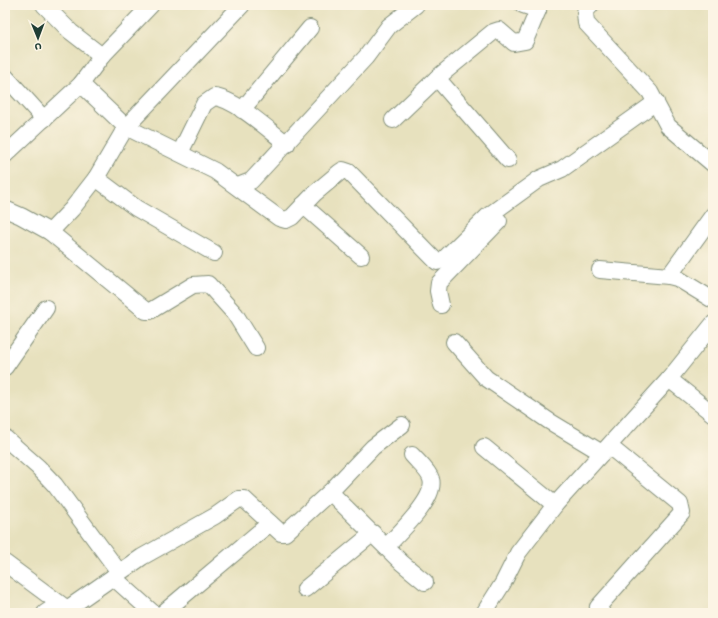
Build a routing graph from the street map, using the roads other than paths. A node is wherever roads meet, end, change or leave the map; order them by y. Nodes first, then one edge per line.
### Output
1 (44, 5) edge
2 (151, 5) edge
3 (242, 5) edge
4 (416, 5) edge
5 (591, 5) edge
6 (533, 7) edge
7 (310, 28) dead end
8 (102, 56) junction
9 (437, 78) junction
10 (8, 84) edge
11 (81, 84) junction
12 (656, 102) junction
13 (242, 110) junction
14 (44, 119) junction
15 (393, 120) dead end
16 (126, 127) junction
17 (287, 144) junction
18 (180, 153) junction
19 (5, 155) edge
20 (508, 160) dead end
21 (713, 164) edge
22 (96, 178) junction
23 (238, 186) junction
24 (303, 205) junction
25 (501, 207) junction
26 (5, 209) edge
27 (713, 215) edge
28 (50, 232) junction
29 (214, 253) dead end
30 (361, 256) dead end
31 (600, 270) dead end
32 (669, 276) junction
33 (713, 300) edge
34 (441, 305) dead end
35 (46, 308) dead end
36 (713, 324) edge
37 (454, 342) dead end
38 (256, 348) dead end
39 (5, 366) edge
40 (669, 379) junction
41 (713, 414) edge
42 (402, 425) dead end
43 (5, 438) edge
44 (484, 447) dead end
45 (605, 449) junction
46 (412, 455) dead end
47 (330, 492) junction
48 (554, 505) junction
49 (270, 523) junction
50 (373, 533) junction
51 (386, 547) junction
52 (5, 564) edge
53 (116, 575) junction
54 (425, 582) dead end
55 (305, 589) dead end
56 (59, 604) junction
57 (45, 613) edge
58 (154, 613) edge
59 (163, 613) edge
60 (484, 613) edge
61 (602, 613) edge

1 - 8 street
2 - 8 street
3 - 16 street
4 - 17 street
5 - 12 street
6 - 9 street
7 - 13 street
8 - 11 street
9 - 15 street
9 - 20 street
10 - 14 street
11 - 14 street
11 - 16 street
12 - 21 street
12 - 25 street
13 - 17 street
13 - 18 street
14 - 19 street
16 - 18 street
16 - 22 street
17 - 23 street
18 - 23 street
22 - 28 street
22 - 29 street
23 - 24 street
24 - 25 street
24 - 30 street
25 - 34 street
26 - 28 street
27 - 32 street
28 - 38 street
31 - 32 street
32 - 33 street
35 - 39 street
36 - 40 street
37 - 45 street
40 - 41 street
40 - 45 street
42 - 47 street
43 - 53 street
44 - 48 street
45 - 48 street
45 - 61 street
46 - 51 street
47 - 49 street
47 - 50 street
48 - 60 street
49 - 53 street
49 - 59 street
50 - 51 street
50 - 55 street
51 - 54 street
52 - 56 street
53 - 56 street
53 - 58 street
56 - 57 street

